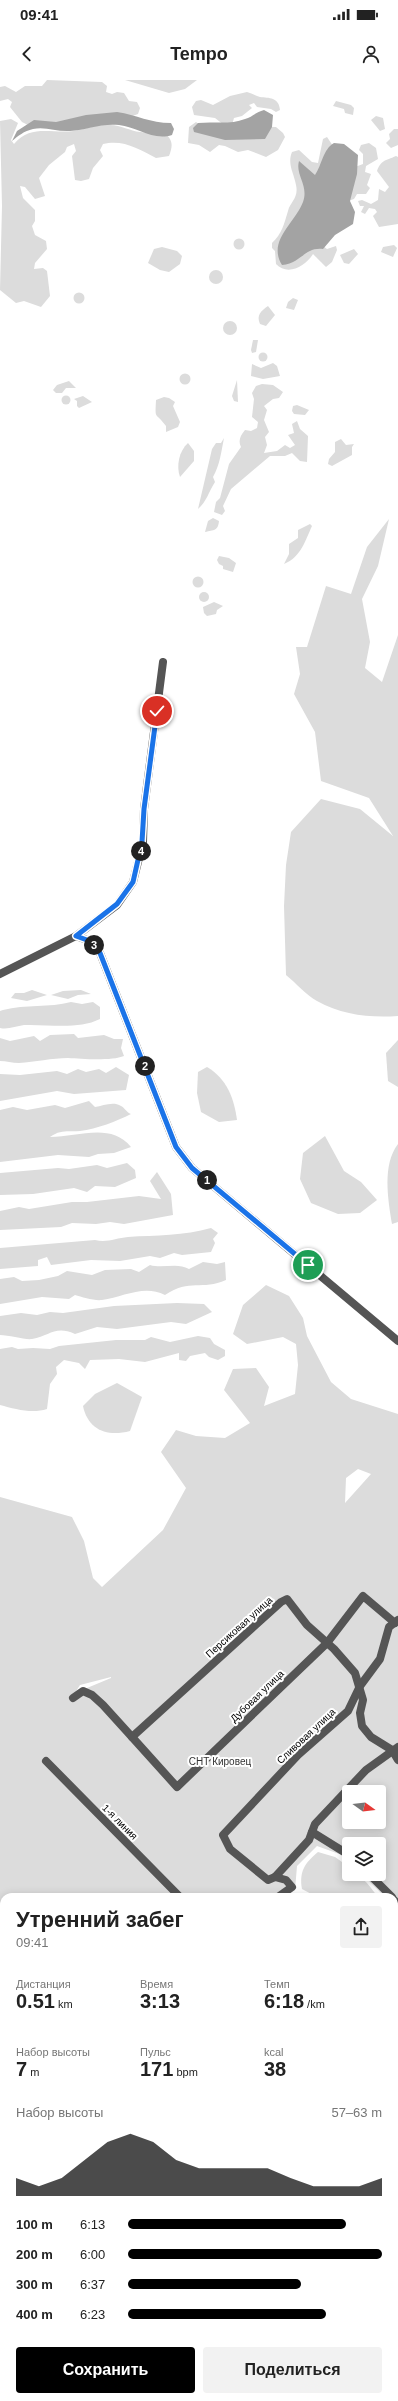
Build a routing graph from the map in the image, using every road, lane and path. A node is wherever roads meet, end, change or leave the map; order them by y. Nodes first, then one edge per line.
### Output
1 (163, 662) dead end
2 (76, 936) junction
3 (0, 974) edge
4 (398, 1341) edge
5 (396, 1622) edge
6 (327, 1643) junction
7 (360, 1686) junction
8 (73, 1698) dead end
9 (132, 1737) junction
10 (395, 1748) edge
11 (398, 1760) edge
12 (46, 1761) dead end
13 (312, 1832) junction
14 (342, 1851) edge
15 (275, 1877) junction
16 (376, 1881) edge
17 (176, 1893) edge
18 (284, 1893) edge
19 (388, 1893) edge

1 - 2 street
2 - 3 street
2 - 4 street
5 - 6 street, Дубовая улица
5 - 7 street, Сливовая улица
6 - 7 street, Персиковая улица
6 - 9 street, Персиковая улица
6 - 9 street, Дубовая улица
7 - 10 street, Персиковая улица
7 - 15 street, Сливовая улица
8 - 9 street
10 - 11 street, Персиковая улица
10 - 13 street
12 - 17 street, 1-я линия
13 - 14 street
13 - 15 street
15 - 18 street
16 - 19 street

